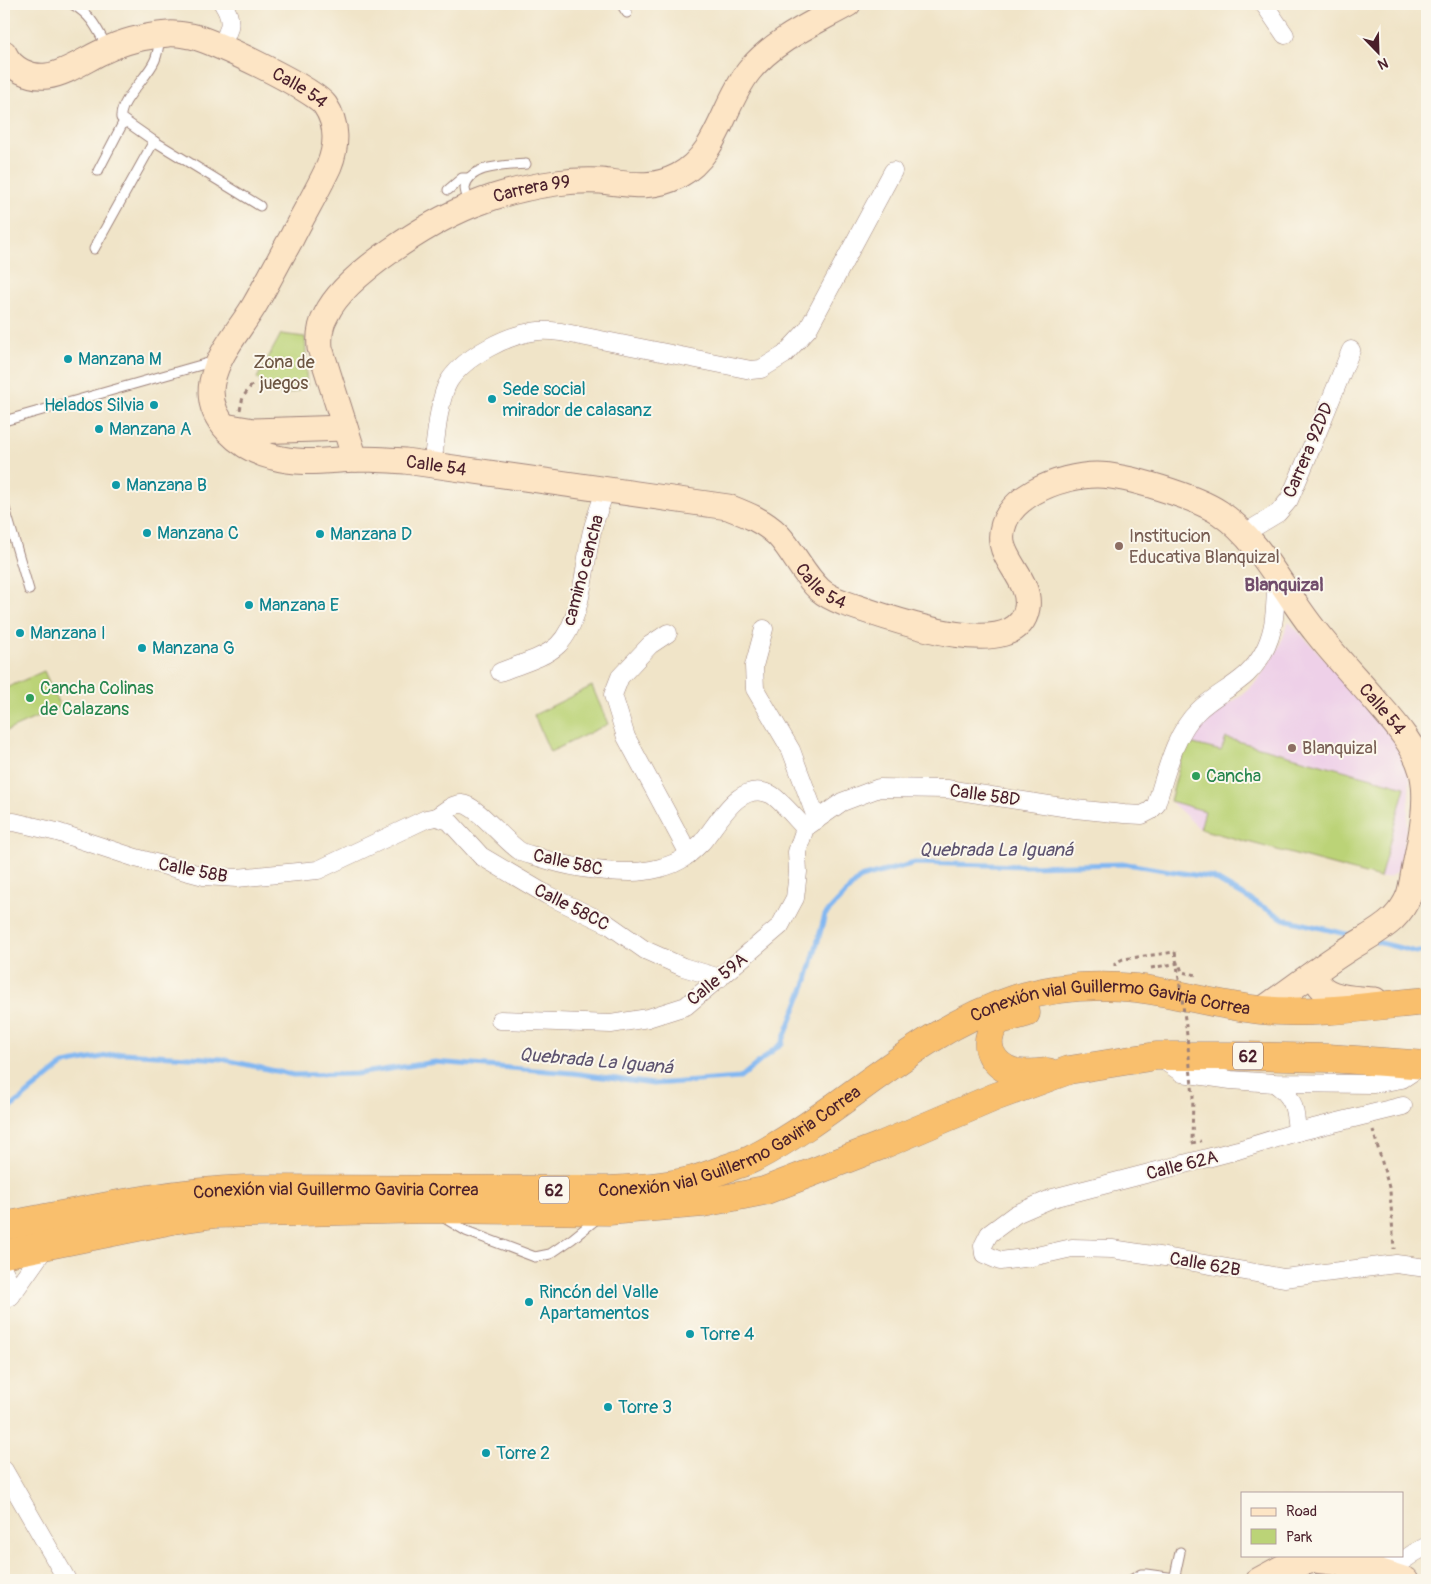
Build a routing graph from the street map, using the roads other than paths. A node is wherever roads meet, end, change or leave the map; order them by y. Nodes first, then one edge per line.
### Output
1 (72, 4) edge
2 (223, 4) edge
3 (622, 4) edge
4 (848, 4) edge
5 (1264, 4) edge
6 (627, 13) dead end
7 (160, 35) junction
8 (1285, 36) dead end
9 (220, 46) junction
10 (107, 49) junction
11 (4, 53) edge
12 (124, 121) junction
13 (154, 141) junction
14 (526, 164) dead end
15 (98, 171) dead end
16 (893, 171) dead end
17 (469, 178) junction
18 (448, 190) dead end
19 (260, 206) dead end
20 (471, 206) junction
21 (94, 249) dead end
22 (1351, 350) dead end
23 (219, 360) junction
24 (4, 421) edge
25 (233, 428) junction
26 (345, 428) junction
27 (356, 460) junction
28 (432, 464) junction
29 (606, 489) junction
30 (4, 505) edge
31 (1245, 533) junction
32 (1276, 575) junction
33 (30, 590) dead end
34 (764, 629) dead end
35 (668, 633) dead end
36 (500, 672) dead end
37 (1426, 782) edge
38 (436, 818) junction
39 (4, 823) edge
40 (811, 824) junction
41 (1424, 839) edge
42 (689, 854) junction
43 (1315, 972) junction
44 (720, 978) junction
45 (1057, 990) junction
46 (1420, 1002) edge
47 (1262, 1010) junction
48 (500, 1020) dead end
49 (1156, 1056) junction
50 (1426, 1065) edge
51 (1069, 1070) junction
52 (1274, 1083) junction
53 (1321, 1084) junction
54 (1403, 1106) dead end
55 (1296, 1132) junction
56 (428, 1209) junction
57 (609, 1211) junction
58 (4, 1226) edge
59 (47, 1245) junction
60 (4, 1254) edge
61 (984, 1254) joint
62 (1427, 1268) edge
63 (4, 1271) edge
64 (7, 1298) edge
65 (4, 1470) edge
66 (1427, 1546) edge
67 (1180, 1552) dead end
68 (1378, 1571) junction
69 (1175, 1579) edge
70 (67, 1580) edge
71 (1130, 1580) edge
72 (1259, 1580) edge
73 (1406, 1580) edge

1 - 10 lane
2 - 9 street
3 - 6 lane
4 - 20 street, Carrera 99
5 - 8 street
7 - 9 street, Calle 54
7 - 10 street, Calle 54
7 - 12 lane
9 - 23 street, Calle 54
10 - 11 street, Calle 54
12 - 13 lane
12 - 15 lane
13 - 19 lane
13 - 21 lane
14 - 17 lane
16 - 28 street
17 - 18 lane
17 - 20 lane
20 - 26 street, Carrera 99
22 - 31 street, Carrera 92DD
23 - 24 lane
23 - 25 street, Calle 54
25 - 26 street
25 - 27 street, Calle 54
26 - 27 street, Carrera 99
27 - 28 street, Calle 54
28 - 29 street, Calle 54
29 - 31 street, Calle 54
29 - 36 street, camino cancha
30 - 33 lane
31 - 32 street, Calle 54
32 - 37 street, Calle 54
32 - 40 street, Calle 58D
34 - 40 street
35 - 42 street
37 - 41 street, Calle 54
38 - 39 street, Calle 58B
38 - 42 street, Calle 58C
38 - 44 street, Calle 58CC
40 - 42 street, Calle 58C
40 - 44 street, Calle 59A
41 - 43 street, Calle 54
43 - 46 street
43 - 47 street, Calle 54
44 - 48 street, Calle 59A
45 - 47 highway, Conexión vial Guillermo Gaviria Correa / 62
45 - 51 highway
45 - 58 highway, Conexión vial Guillermo Gaviria Correa / 62
46 - 47 highway, Conexión vial Guillermo Gaviria Correa / 62
49 - 50 highway, Conexión vial Guillermo Gaviria Correa / 62
49 - 51 highway, Conexión vial Guillermo Gaviria Correa / 62
49 - 52 street
50 - 53 street
51 - 57 highway, Conexión vial Guillermo Gaviria Correa / 62
52 - 53 street
52 - 55 street
53 - 55 street
54 - 55 street, Calle 62A
55 - 61 street, Calle 62A
56 - 57 highway, Conexión vial Guillermo Gaviria Correa / 62
56 - 57 lane
56 - 59 highway, Conexión vial Guillermo Gaviria Correa / 62
59 - 60 highway, Conexión vial Guillermo Gaviria Correa / 62
59 - 64 street
61 - 62 street, Calle 62B
63 - 64 street
65 - 70 street
66 - 68 street
67 - 69 lane
68 - 72 street
68 - 73 street
69 - 71 lane

